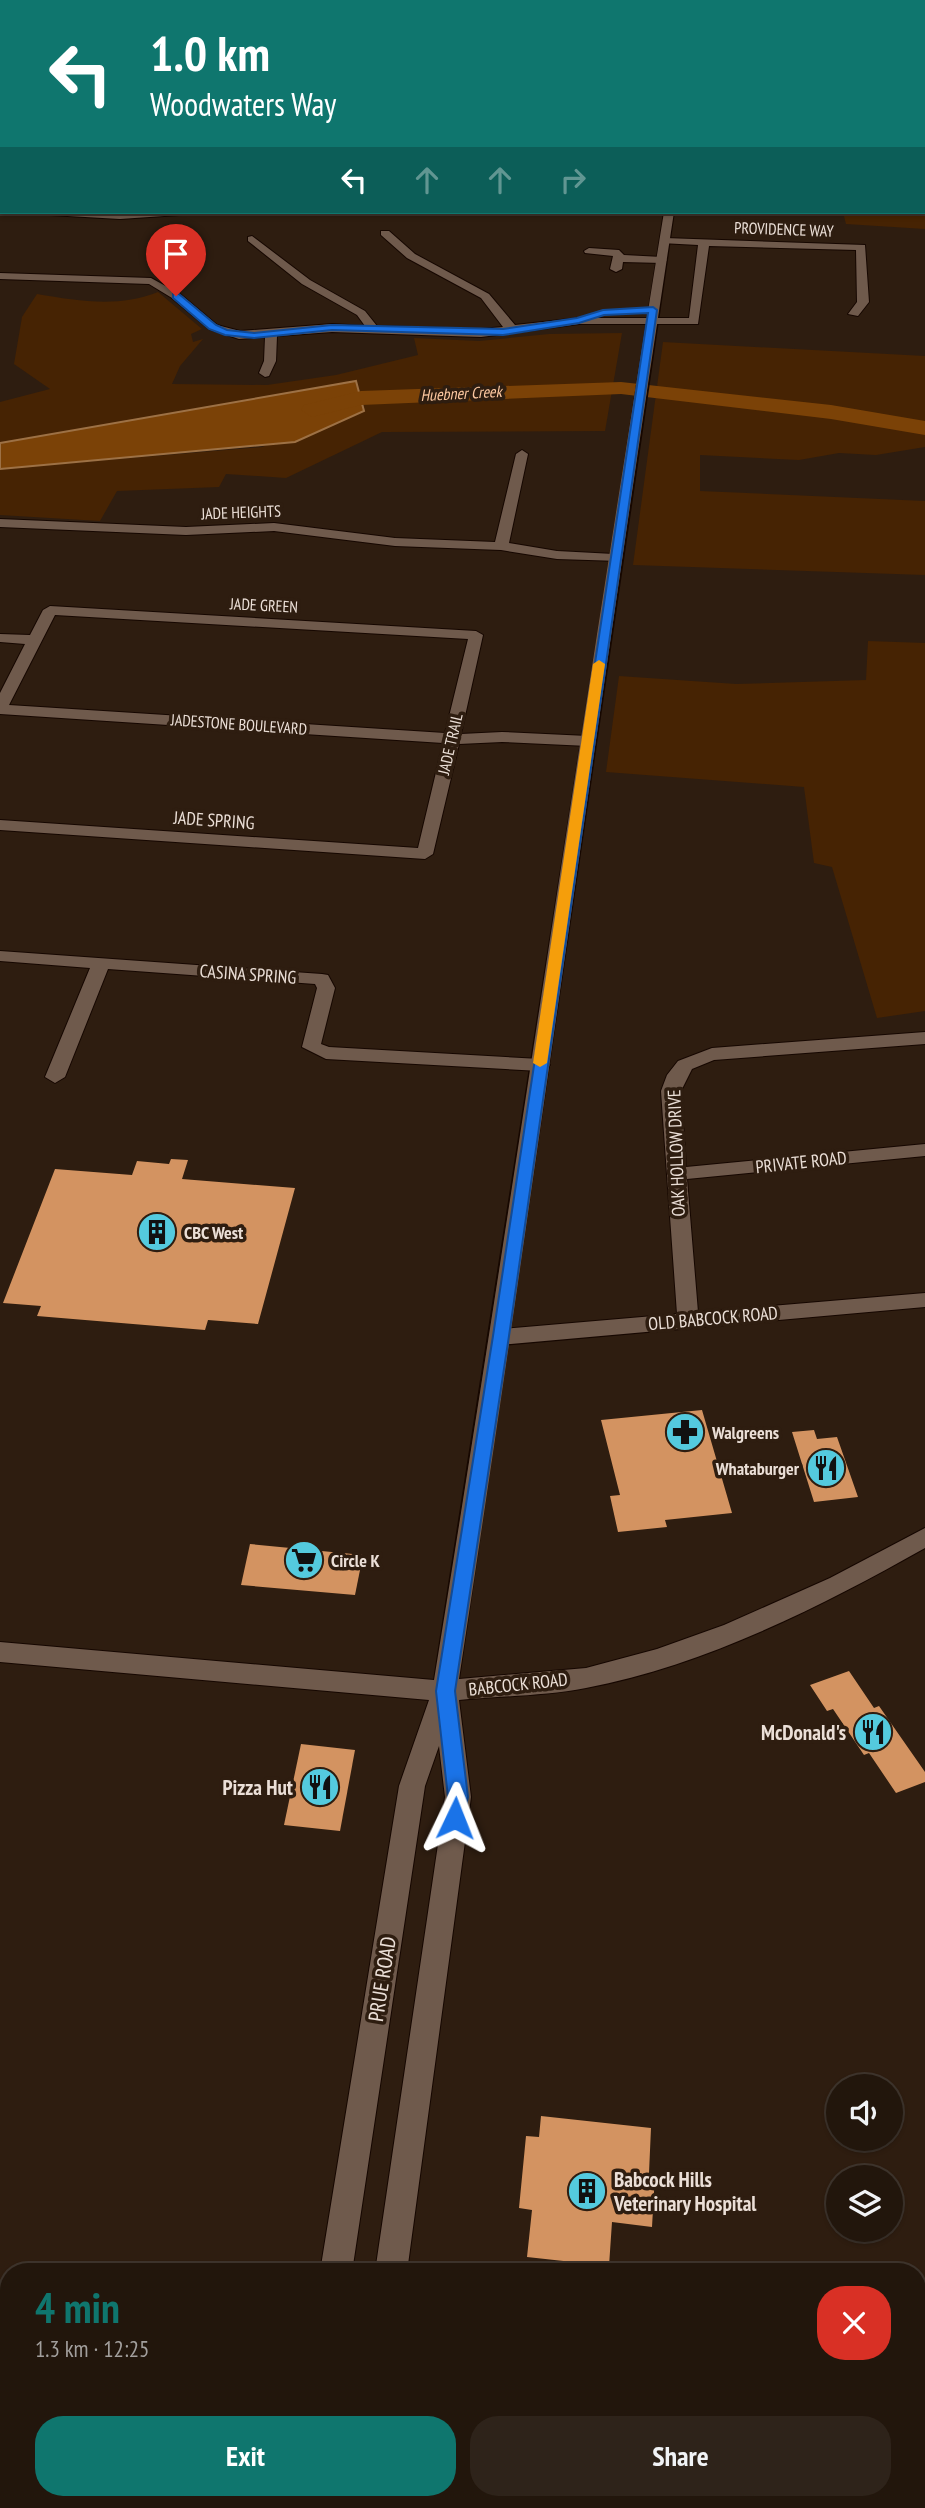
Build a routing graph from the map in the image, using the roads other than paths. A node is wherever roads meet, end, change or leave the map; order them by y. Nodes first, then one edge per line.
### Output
1 (86, 214) edge
2 (150, 214) edge
3 (669, 214) edge
4 (385, 233) dead end
5 (252, 239) dead end
6 (665, 241) junction
7 (704, 243) junction
8 (589, 251) dead end
9 (662, 260) junction
10 (0, 276) edge
11 (854, 314) dead end
12 (652, 315) junction
13 (373, 328) junction
14 (513, 331) junction
15 (271, 334) junction
16 (265, 373) dead end
17 (522, 454) dead end
18 (0, 523) edge
19 (501, 546) junction
20 (615, 553) junction
21 (476, 635) joint
22 (0, 638) edge
23 (35, 639) junction
24 (0, 708) edge
25 (452, 738) junction
26 (587, 748) junction
27 (0, 825) edge
28 (425, 854) joint
29 (0, 956) edge
30 (102, 964) junction
31 (925, 1038) edge
32 (540, 1065) junction
33 (55, 1077) dead end
34 (925, 1150) edge
35 (676, 1174) junction
36 (925, 1300) edge
37 (689, 1321) junction
38 (501, 1336) junction
39 (925, 1537) edge
40 (0, 1652) edge
41 (445, 1691) junction
42 (337, 2263) edge
43 (392, 2263) edge

1 - 2 street
3 - 6 street, PRUE ROAD
4 - 14 street
5 - 13 street
6 - 7 street, PROVIDENCE WAY
6 - 9 street, PRUE ROAD
7 - 11 street, PROVIDENCE WAY
7 - 12 street
8 - 9 street
9 - 12 street, PRUE ROAD
10 - 15 street
12 - 14 street
12 - 20 street, PRUE ROAD
13 - 14 street
13 - 15 street
15 - 16 street
17 - 19 street
18 - 19 street, JADE HEIGHTS
19 - 20 street, JADE HEIGHTS
20 - 26 street, PRUE ROAD
21 - 23 street, JADE GREEN
21 - 25 street, JADE TRAIL
22 - 23 street
23 - 24 street
24 - 25 street, JADESTONE BOULEVARD
25 - 26 street, JADESTONE BOULEVARD
25 - 28 street, JADE TRAIL
26 - 32 street, PRUE ROAD
27 - 28 street, JADE SPRING
29 - 30 street, CASINA SPRING
30 - 32 street, CASINA SPRING
30 - 33 street
31 - 35 street, OAK HOLLOW DRIVE
32 - 38 street, PRUE ROAD
34 - 35 street, PRIVATE ROAD
35 - 37 street, OAK HOLLOW DRIVE
36 - 37 street, OLD BABCOCK ROAD
37 - 38 street, OLD BABCOCK ROAD
38 - 41 street, PRUE ROAD
39 - 41 street, BABCOCK ROAD
40 - 41 street, BABCOCK ROAD
41 - 42 street, PRUE ROAD
41 - 43 street, PRUE ROAD

